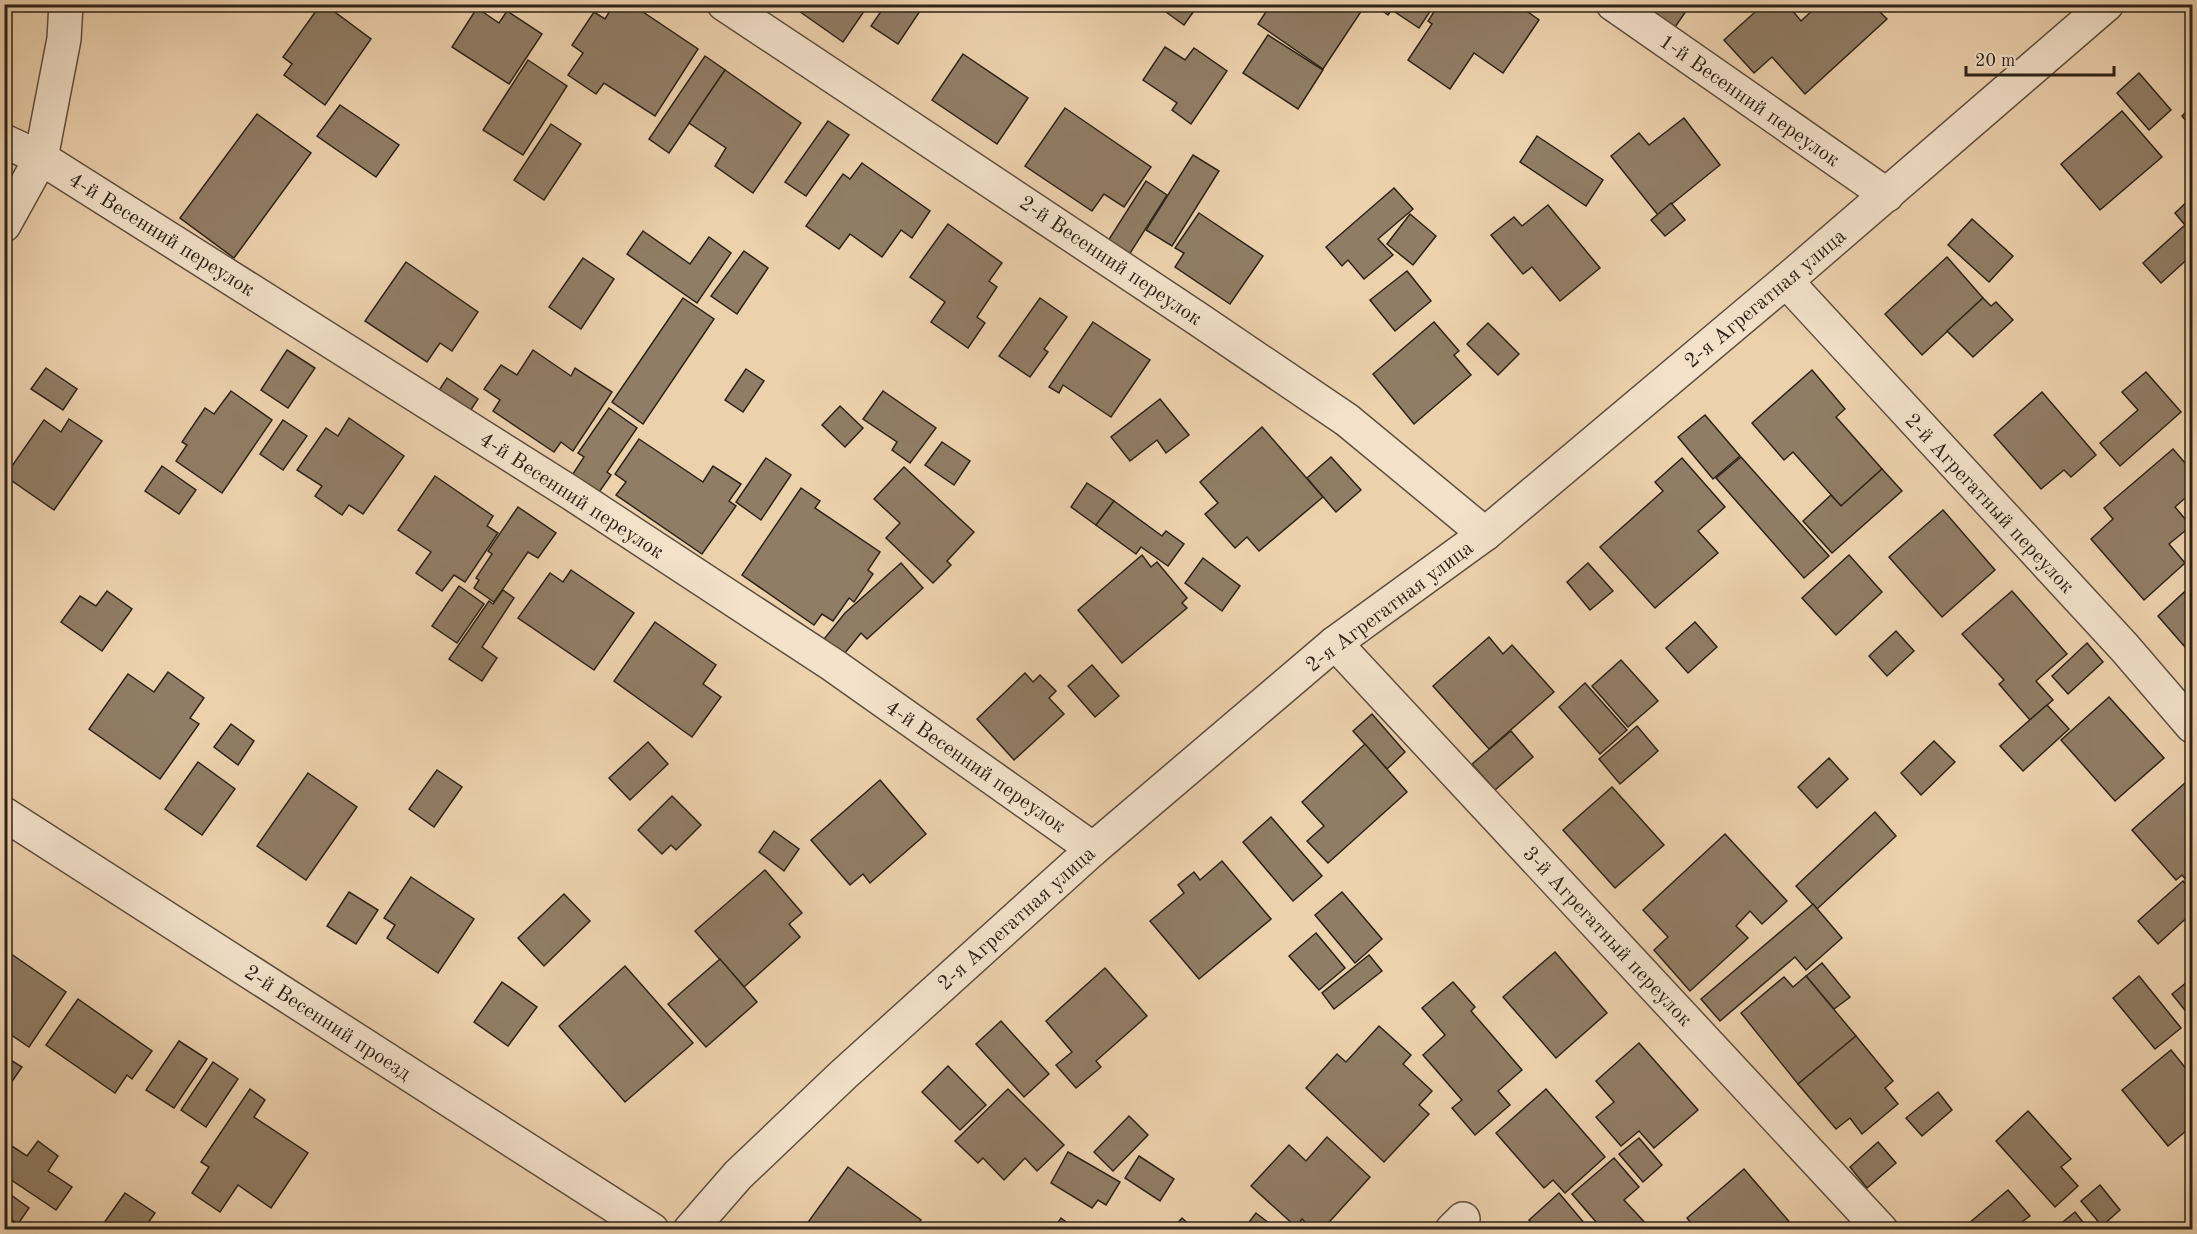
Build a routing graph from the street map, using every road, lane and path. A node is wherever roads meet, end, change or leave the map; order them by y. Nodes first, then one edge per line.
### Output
1 (66, 4) edge
2 (724, 4) edge
3 (1613, 4) edge
4 (2107, 4) edge
5 (4, 141) edge
6 (41, 158) junction
7 (1887, 195) junction
8 (4, 225) edge
9 (1786, 281) junction
10 (1485, 534) junction
11 (1335, 643) junction
12 (2193, 726) edge
13 (4, 814) edge
14 (1093, 849) junction
15 (651, 1230) edge
16 (690, 1230) edge
17 (1881, 1230) edge

1 - 6 street
2 - 10 street, 2-й Весенний переулок
3 - 7 street, 1-й Весенний переулок
4 - 7 street, 2-я Агрегатная улица
5 - 6 street, 4-й Весенний переулок
6 - 8 street
6 - 14 street, 4-й Весенний переулок
7 - 9 street, 2-я Агрегатная улица
9 - 10 street, 2-я Агрегатная улица
9 - 12 street, 2-й Агрегатный переулок
10 - 11 street, 2-я Агрегатная улица
11 - 14 street, 2-я Агрегатная улица
11 - 17 street, 3-й Агрегатный переулок
13 - 15 street, 2-й Весенний проезд
14 - 16 street, 2-я Агрегатная улица

